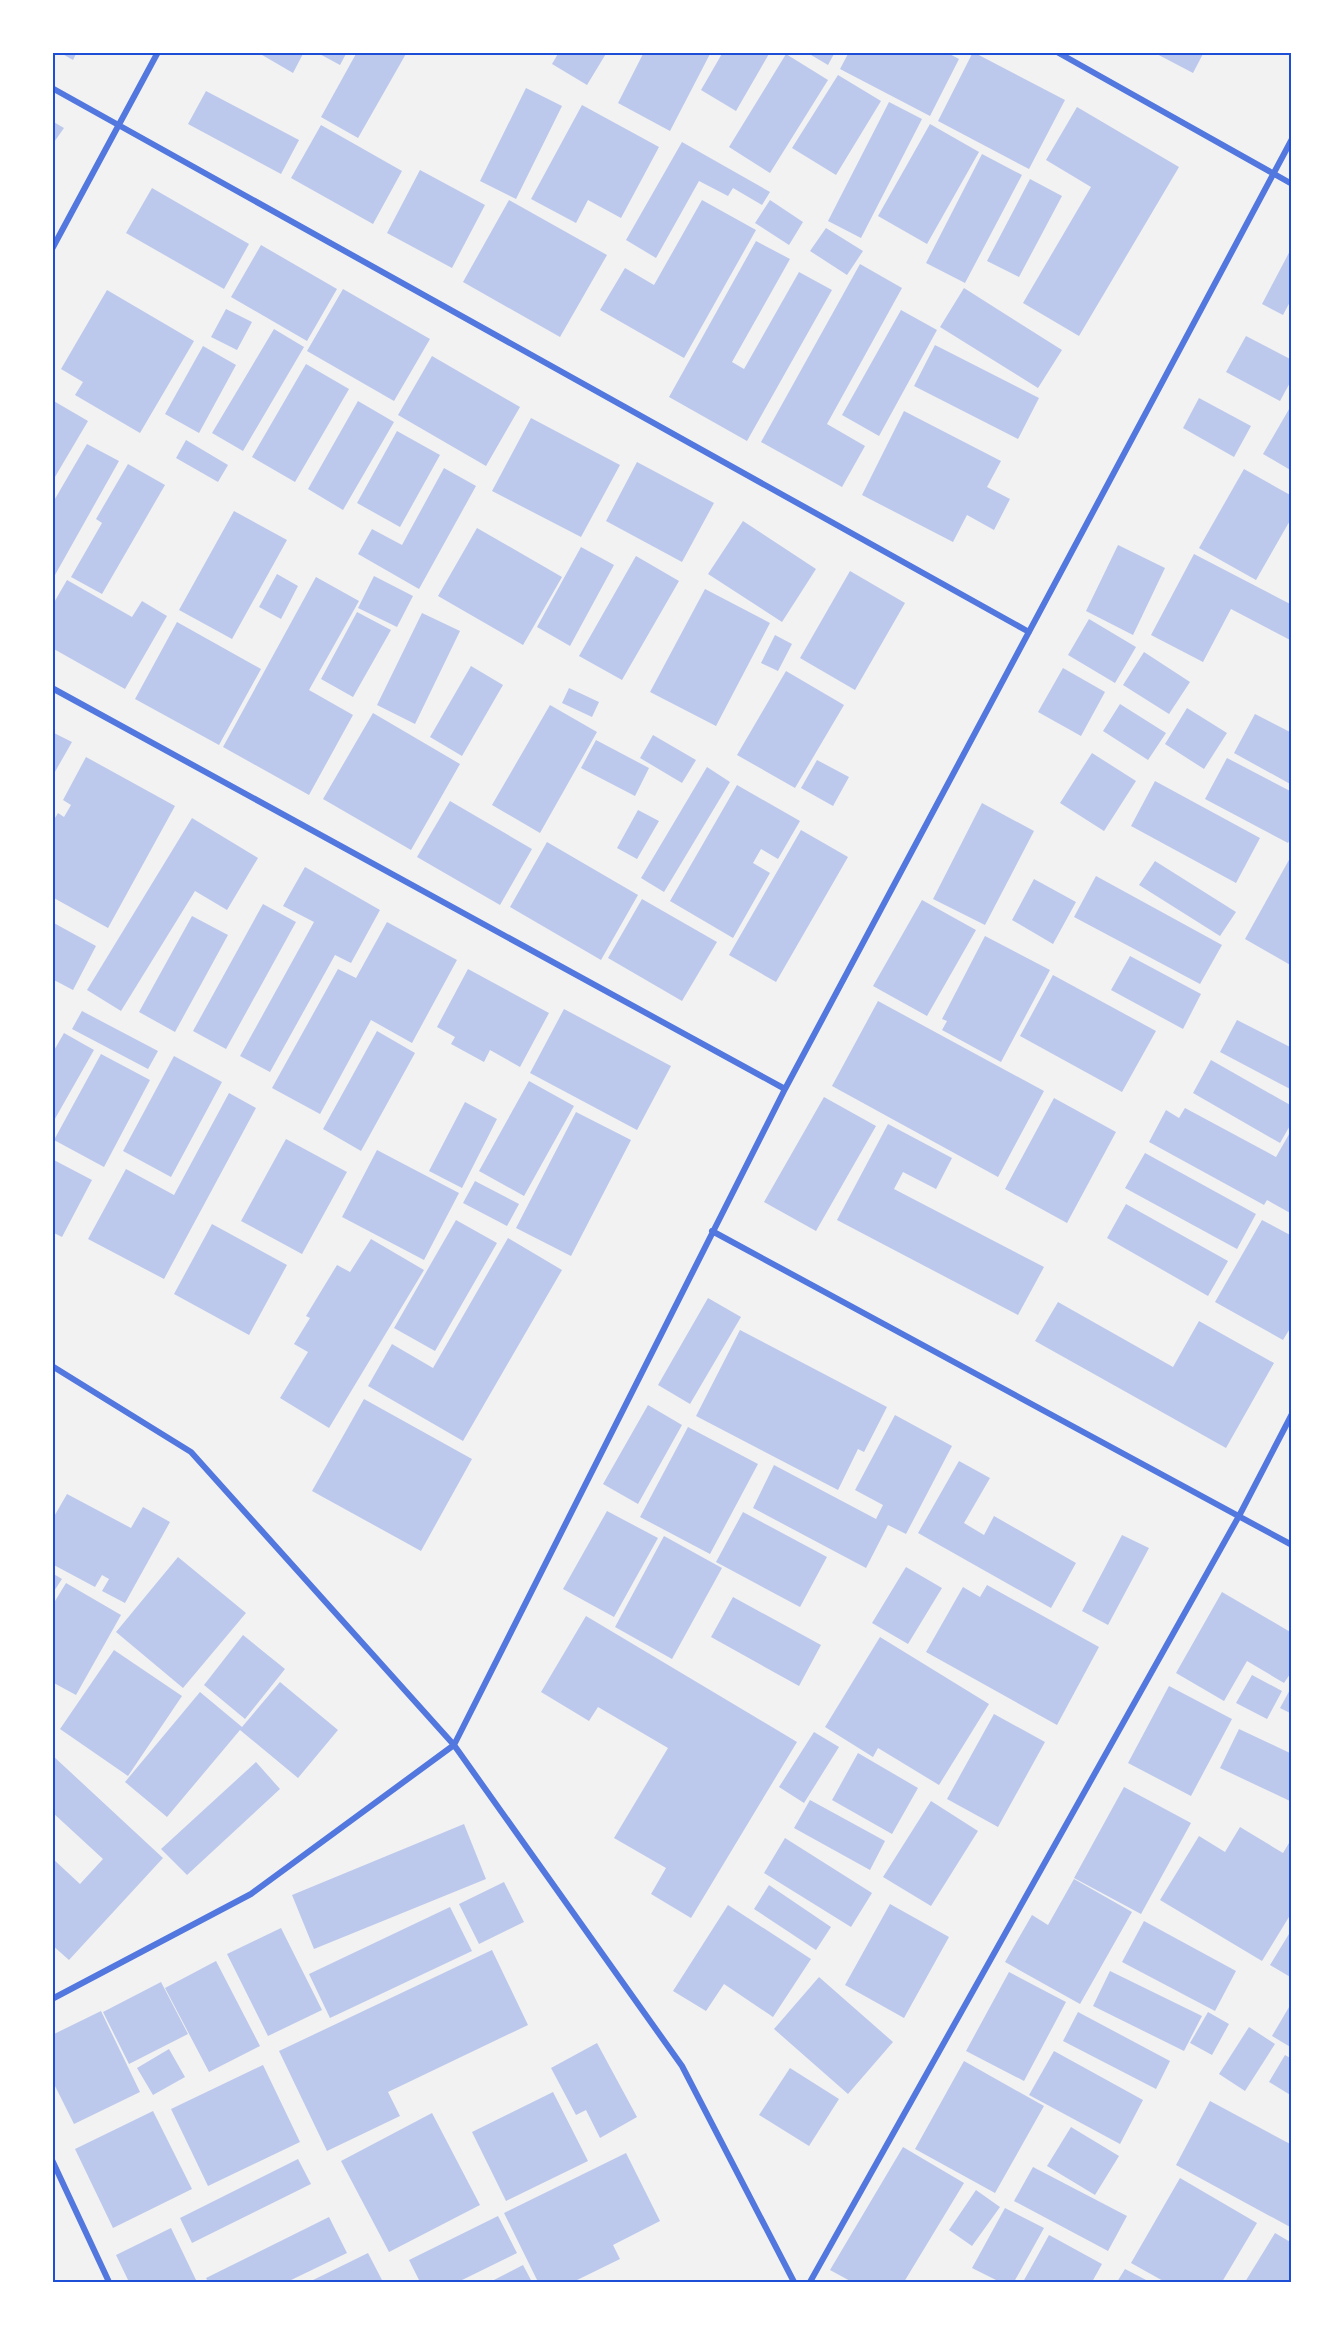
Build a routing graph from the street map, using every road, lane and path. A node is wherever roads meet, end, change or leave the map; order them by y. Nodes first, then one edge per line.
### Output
1 (158, 52) edge
2 (1058, 52) edge
3 (52, 88) edge
4 (121, 124) junction
5 (1292, 139) edge
6 (1272, 174) junction
7 (1292, 184) edge
8 (52, 249) edge
9 (1029, 632) junction
10 (52, 688) edge
11 (784, 1089) junction
12 (712, 1232) junction
13 (52, 1366) edge
14 (1292, 1414) edge
15 (1239, 1516) junction
16 (1292, 1545) edge
17 (454, 1745) junction
18 (52, 2000) edge
19 (52, 2160) edge
20 (109, 2283) edge
21 (794, 2283) edge
22 (810, 2283) edge

1 - 4 street
2 - 6 street
3 - 4 street
4 - 8 street
4 - 9 street
5 - 6 street
6 - 7 street
6 - 9 street
9 - 11 street
10 - 11 street
11 - 12 street
12 - 15 street
12 - 17 street
13 - 17 street
14 - 15 street
15 - 16 street
15 - 22 street
17 - 18 street
17 - 21 street
19 - 20 street

